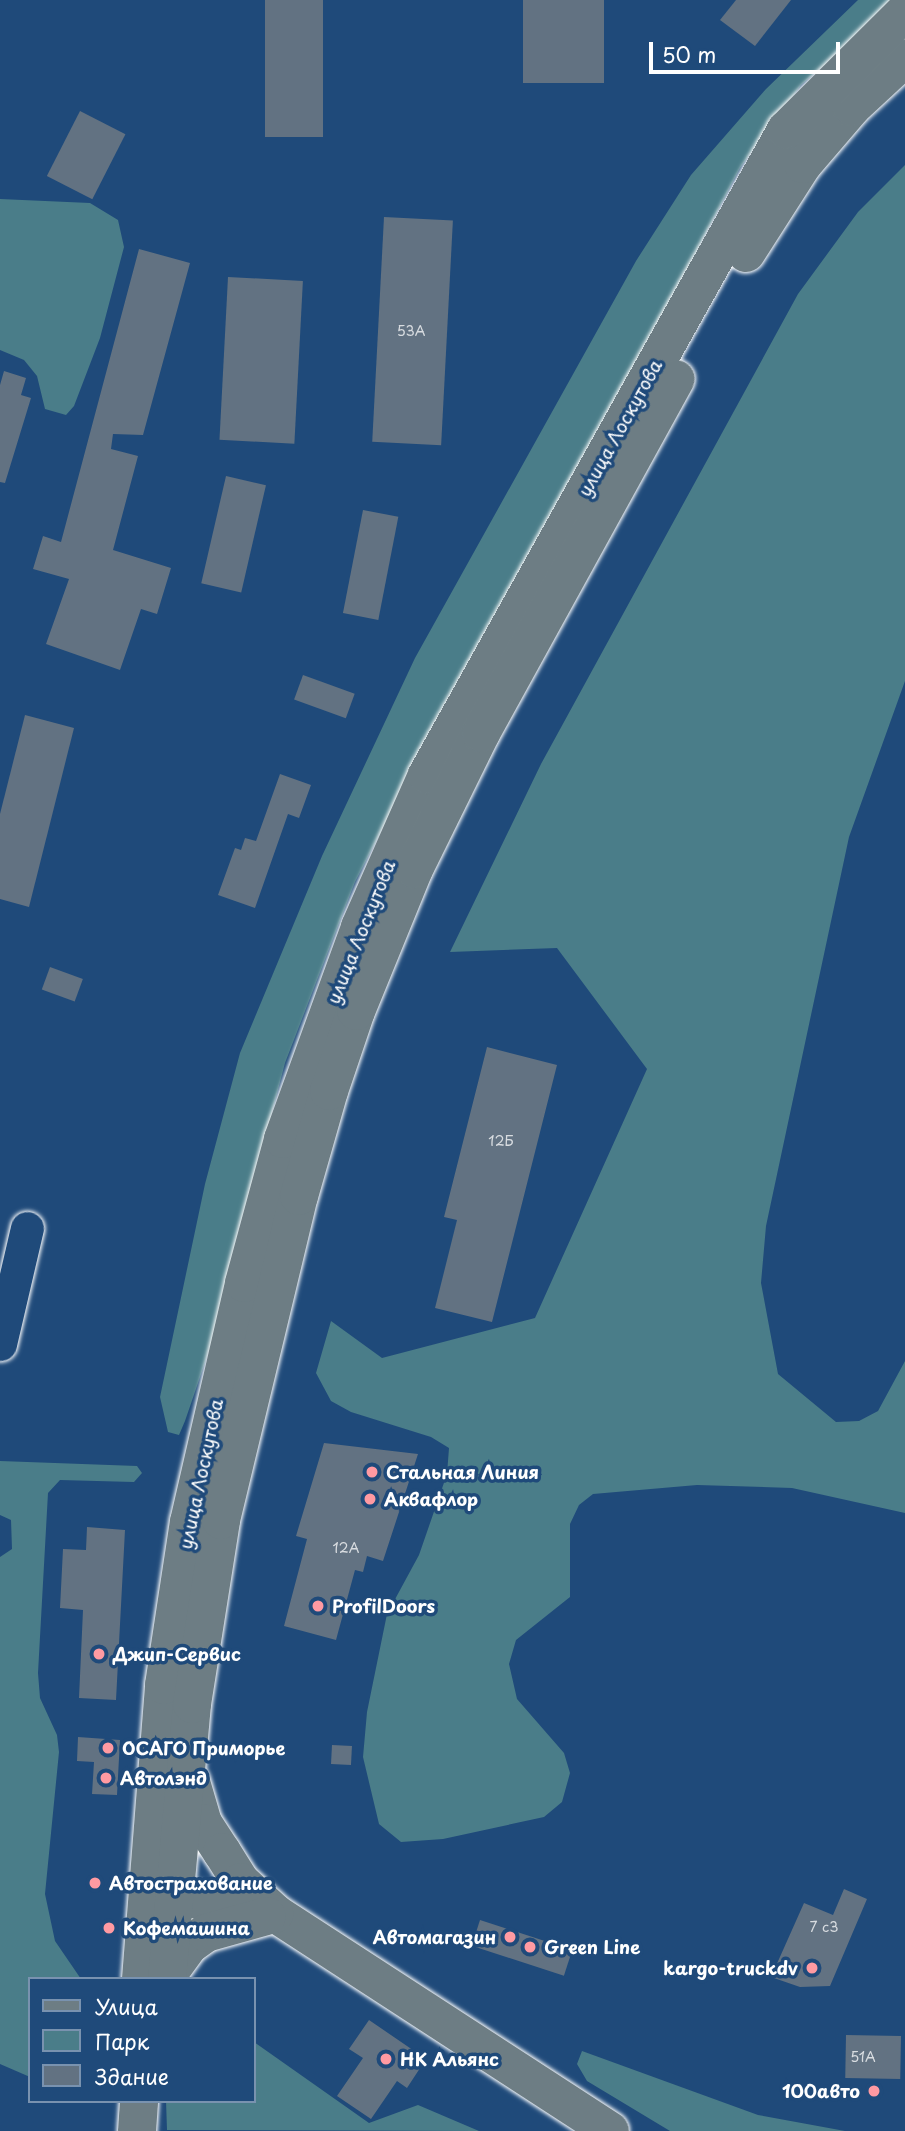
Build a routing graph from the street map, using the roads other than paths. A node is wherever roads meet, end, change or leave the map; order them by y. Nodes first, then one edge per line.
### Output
1 (905, 12) edge
2 (905, 58) edge
3 (27, 1228) dead end
4 (0, 1344) edge
5 (187, 1770) junction
6 (160, 1896) junction
7 (276, 1914) junction
8 (158, 1977) edge
9 (139, 2103) edge
10 (137, 2131) edge
11 (610, 2131) edge

1 - 6 main road, улица Лоскутова
2 - 5 main road, улица Лоскутова
3 - 4 street
5 - 6 main road, улица Лоскутова
5 - 7 main road
6 - 7 main road
6 - 8 main road, улица Лоскутова
7 - 8 main road
7 - 11 main road
9 - 10 main road

